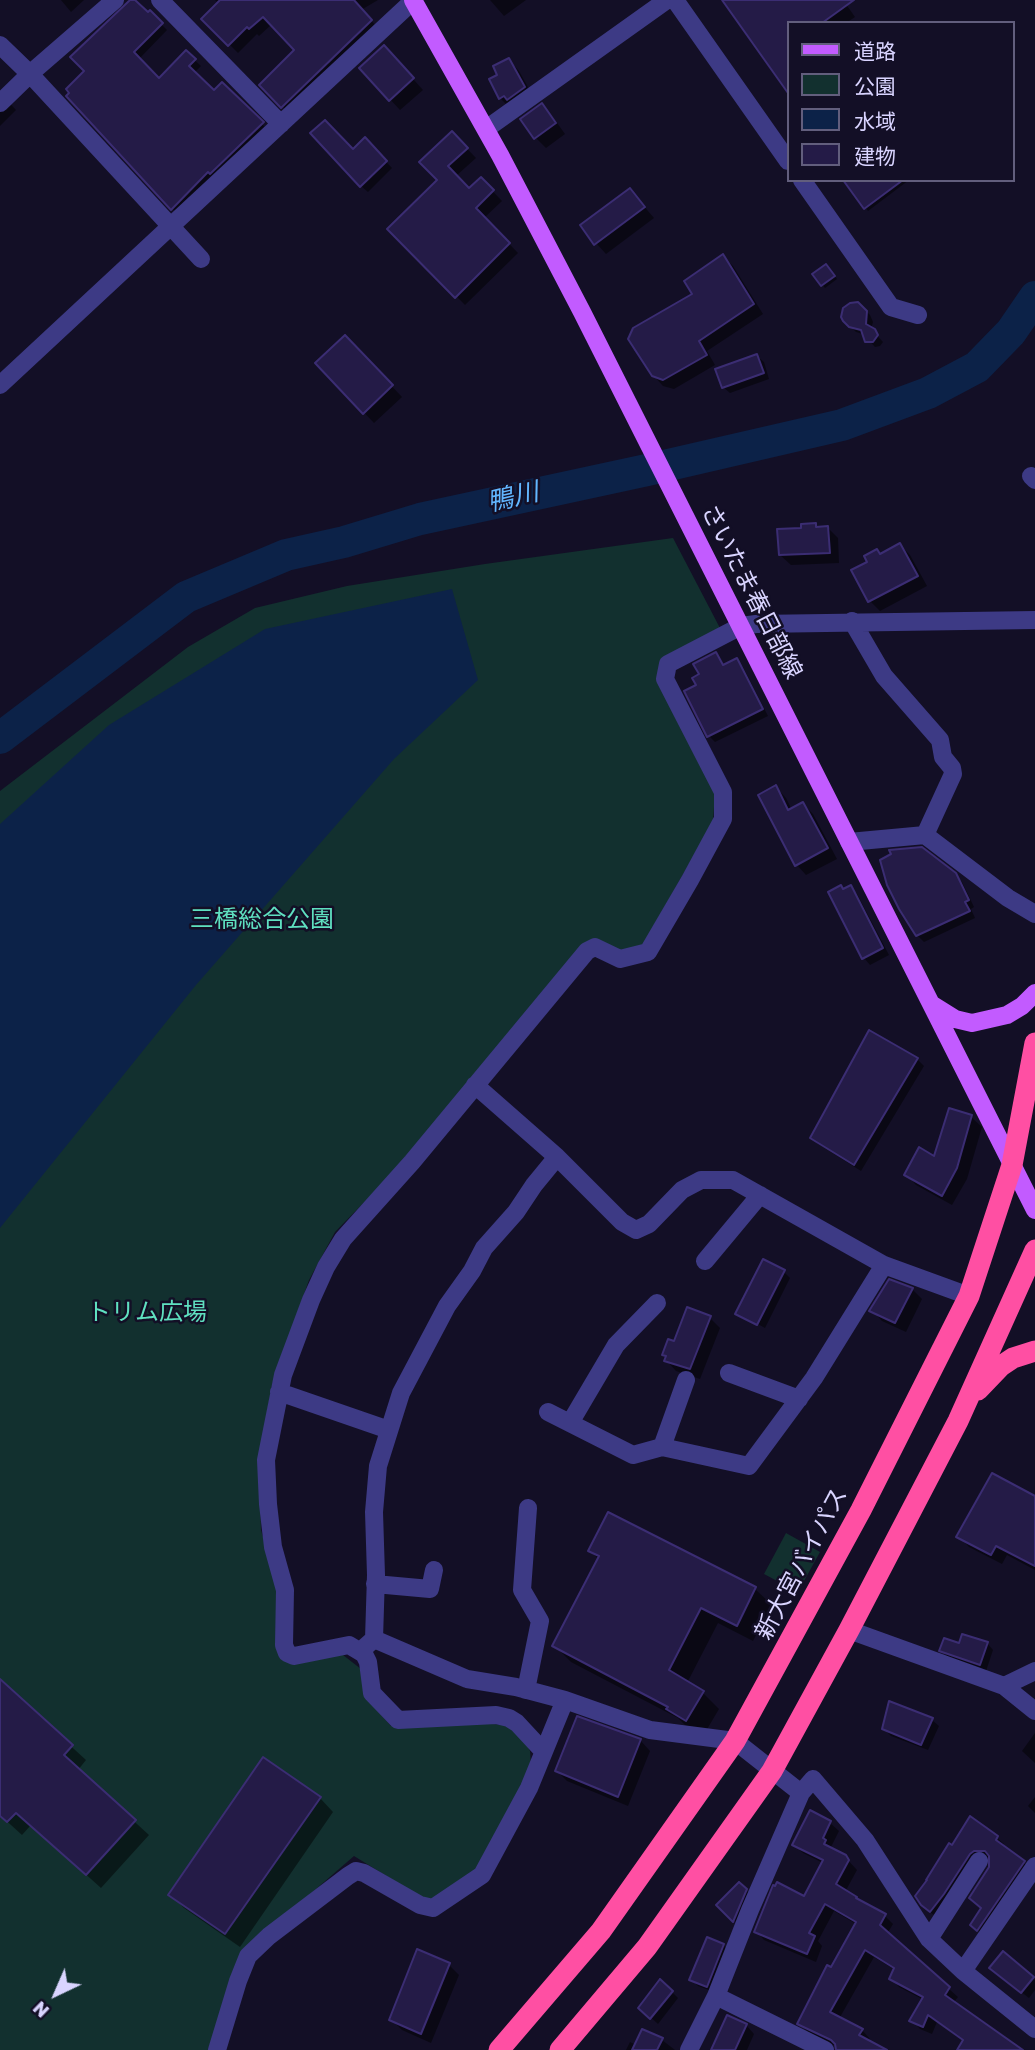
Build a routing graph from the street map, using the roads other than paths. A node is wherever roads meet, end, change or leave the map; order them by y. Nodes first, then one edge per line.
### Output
1 (116, 0) edge
2 (160, 0) edge
3 (414, 0) edge
4 (667, 0) edge
5 (675, 0) edge
6 (0, 45) edge
7 (30, 74) junction
8 (0, 103) edge
9 (281, 124) junction
10 (486, 129) junction
11 (786, 158) edge
12 (803, 182) edge
13 (172, 226) junction
14 (201, 259) dead end
15 (918, 315) dead end
16 (0, 385) edge
17 (1035, 620) edge
18 (852, 621) junction
19 (741, 626) junction
20 (925, 835) junction
21 (849, 842) junction
22 (1035, 914) edge
23 (1035, 993) edge
24 (931, 1004) junction
25 (1035, 1043) edge
26 (475, 1085) junction
27 (557, 1157) junction
28 (1012, 1165) junction
29 (760, 1195) junction
30 (1035, 1210) edge
31 (1035, 1250) edge
32 (705, 1261) dead end
33 (884, 1265) junction
34 (969, 1296) junction
35 (657, 1303) dead end
36 (1035, 1351) edge
37 (729, 1373) dead end
38 (686, 1380) dead end
39 (279, 1392) junction
40 (799, 1399) junction
41 (548, 1412) dead end
42 (958, 1421) junction
43 (570, 1423) junction
44 (389, 1430) junction
45 (662, 1447) junction
46 (527, 1508) dead end
47 (434, 1570) dead end
48 (375, 1584) junction
49 (849, 1630) junction
50 (367, 1645) junction
51 (1035, 1671) edge
52 (1004, 1686) junction
53 (526, 1690) junction
54 (565, 1700) junction
55 (1035, 1710) edge
56 (735, 1741) junction
57 (543, 1751) junction
58 (772, 1771) junction
59 (801, 1793) junction
60 (979, 1861) dead end
61 (1035, 1866) edge
62 (929, 1939) junction
63 (963, 1971) junction
64 (716, 1996) junction
65 (1035, 2029) edge
66 (217, 2050) edge
67 (499, 2050) edge
68 (560, 2050) edge
69 (689, 2050) edge
70 (825, 2050) edge

1 - 7 street
2 - 9 street
3 - 9 street
3 - 10 main road, さいたま春日部線
4 - 10 street
5 - 11 street
6 - 7 street
7 - 8 street
7 - 13 street
9 - 13 street
10 - 19 main road, さいたま春日部線
12 - 15 street
13 - 14 street
13 - 16 street
17 - 18 street
18 - 19 street
18 - 20 street
19 - 21 main road, さいたま春日部線
19 - 26 street
20 - 21 street
20 - 22 street
21 - 24 main road, さいたま春日部線
23 - 24 main road
24 - 28 main road, さいたま春日部線
25 - 28 highway, 新大宮バイパス
26 - 27 street
26 - 39 street
27 - 29 street
27 - 44 street
28 - 30 main road, さいたま春日部線
28 - 34 highway, 新大宮バイパス
29 - 32 street
29 - 33 street
31 - 42 highway
33 - 34 street
33 - 40 street
34 - 56 highway, 新大宮バイパス
35 - 43 street
36 - 42 highway
37 - 40 street
38 - 45 street
39 - 44 street
39 - 50 street
40 - 45 street
41 - 43 street
42 - 49 highway
43 - 45 street
44 - 48 street
46 - 53 street
47 - 48 street
48 - 50 street
49 - 52 street
49 - 58 highway
50 - 53 street
50 - 57 street
51 - 52 street
52 - 55 street
53 - 54 street
54 - 56 street
54 - 57 street
56 - 58 street
56 - 67 highway, 新大宮バイパス
57 - 66 street
58 - 59 street
58 - 68 highway
59 - 62 street
59 - 64 street
60 - 62 street
61 - 63 street
62 - 63 street
63 - 65 street
64 - 69 street
64 - 70 street

